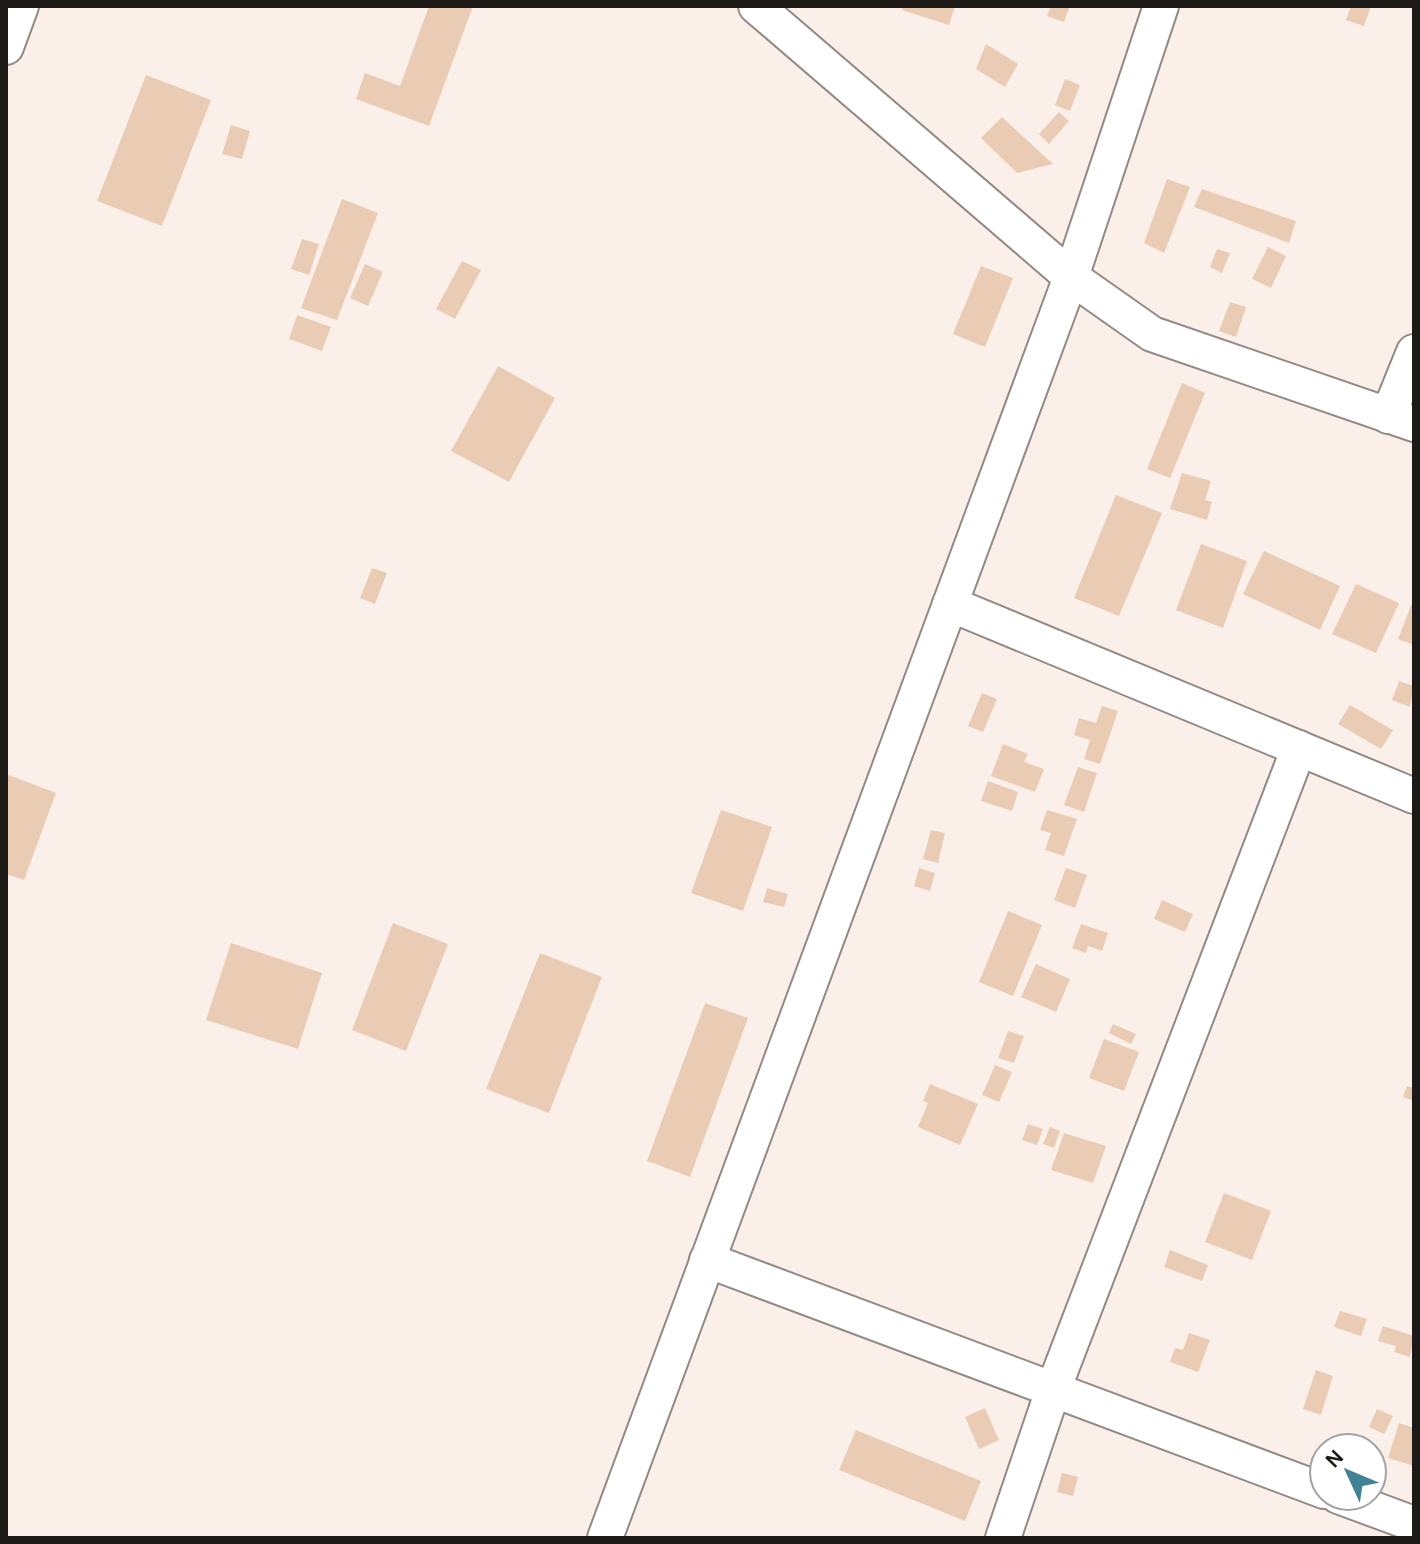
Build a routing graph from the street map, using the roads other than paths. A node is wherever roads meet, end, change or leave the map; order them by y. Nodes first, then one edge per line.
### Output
1 (21, 6) edge
2 (1161, 6) edge
3 (759, 7) edge
4 (6, 47) edge
5 (1071, 277) junction
6 (1414, 352) edge
7 (1401, 420) edge
8 (950, 604) junction
9 (1299, 748) junction
10 (1414, 796) edge
11 (707, 1260) junction
12 (1053, 1390) junction
13 (1308, 1485) edge
14 (1367, 1523) edge
15 (1414, 1524) edge
16 (605, 1538) edge
17 (1003, 1538) edge

1 - 4 street
2 - 5 street
3 - 5 street
5 - 7 street
5 - 8 street
6 - 7 street
8 - 9 street
8 - 11 street
9 - 10 street
9 - 12 street
11 - 12 street
11 - 16 street
12 - 13 street
12 - 17 street
14 - 15 street

